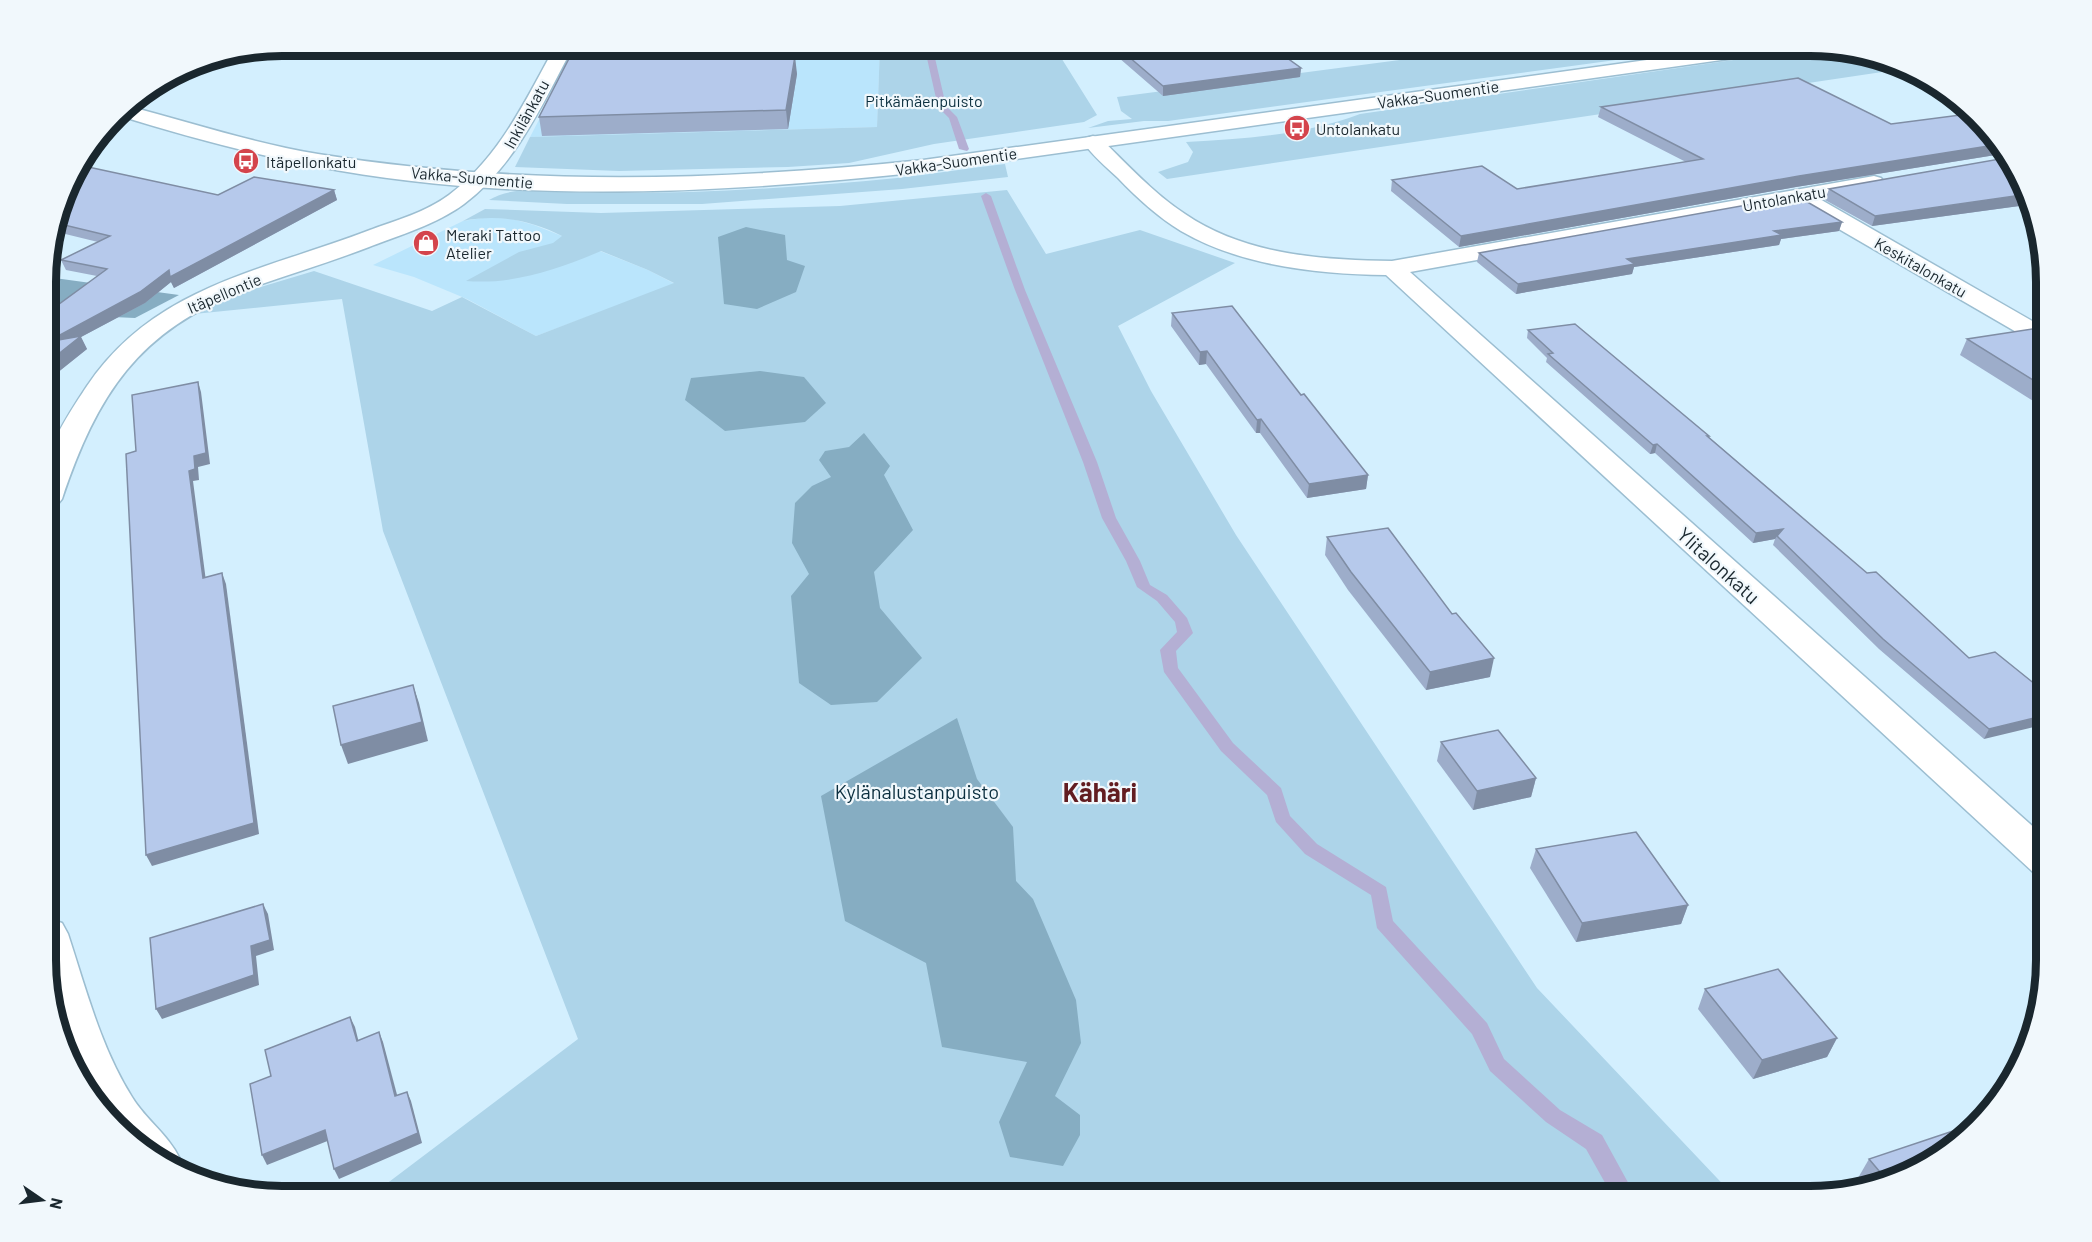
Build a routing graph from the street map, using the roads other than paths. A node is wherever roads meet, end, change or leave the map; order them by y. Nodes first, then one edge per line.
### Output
1 (559, 56) edge
2 (1709, 56) edge
3 (131, 113) edge
4 (1093, 142) junction
5 (481, 178) junction
6 (1898, 178) edge
7 (1796, 195) junction
8 (1392, 268) junction
9 (2036, 333) edge
10 (56, 473) edge
11 (2036, 853) edge
12 (56, 961) edge
13 (122, 1120) edge

1 - 5 street, Inkilänkatu
2 - 4 street, Vakka-Suomentie
3 - 5 street, Vakka-Suomentie
4 - 5 street, Vakka-Suomentie
4 - 8 street, Untolankatu
5 - 10 street, Itäpellontie
6 - 7 street, Untolankatu
7 - 8 street, Untolankatu
7 - 9 street, Keskitalonkatu
8 - 11 street, Ylitalonkatu
12 - 13 street

